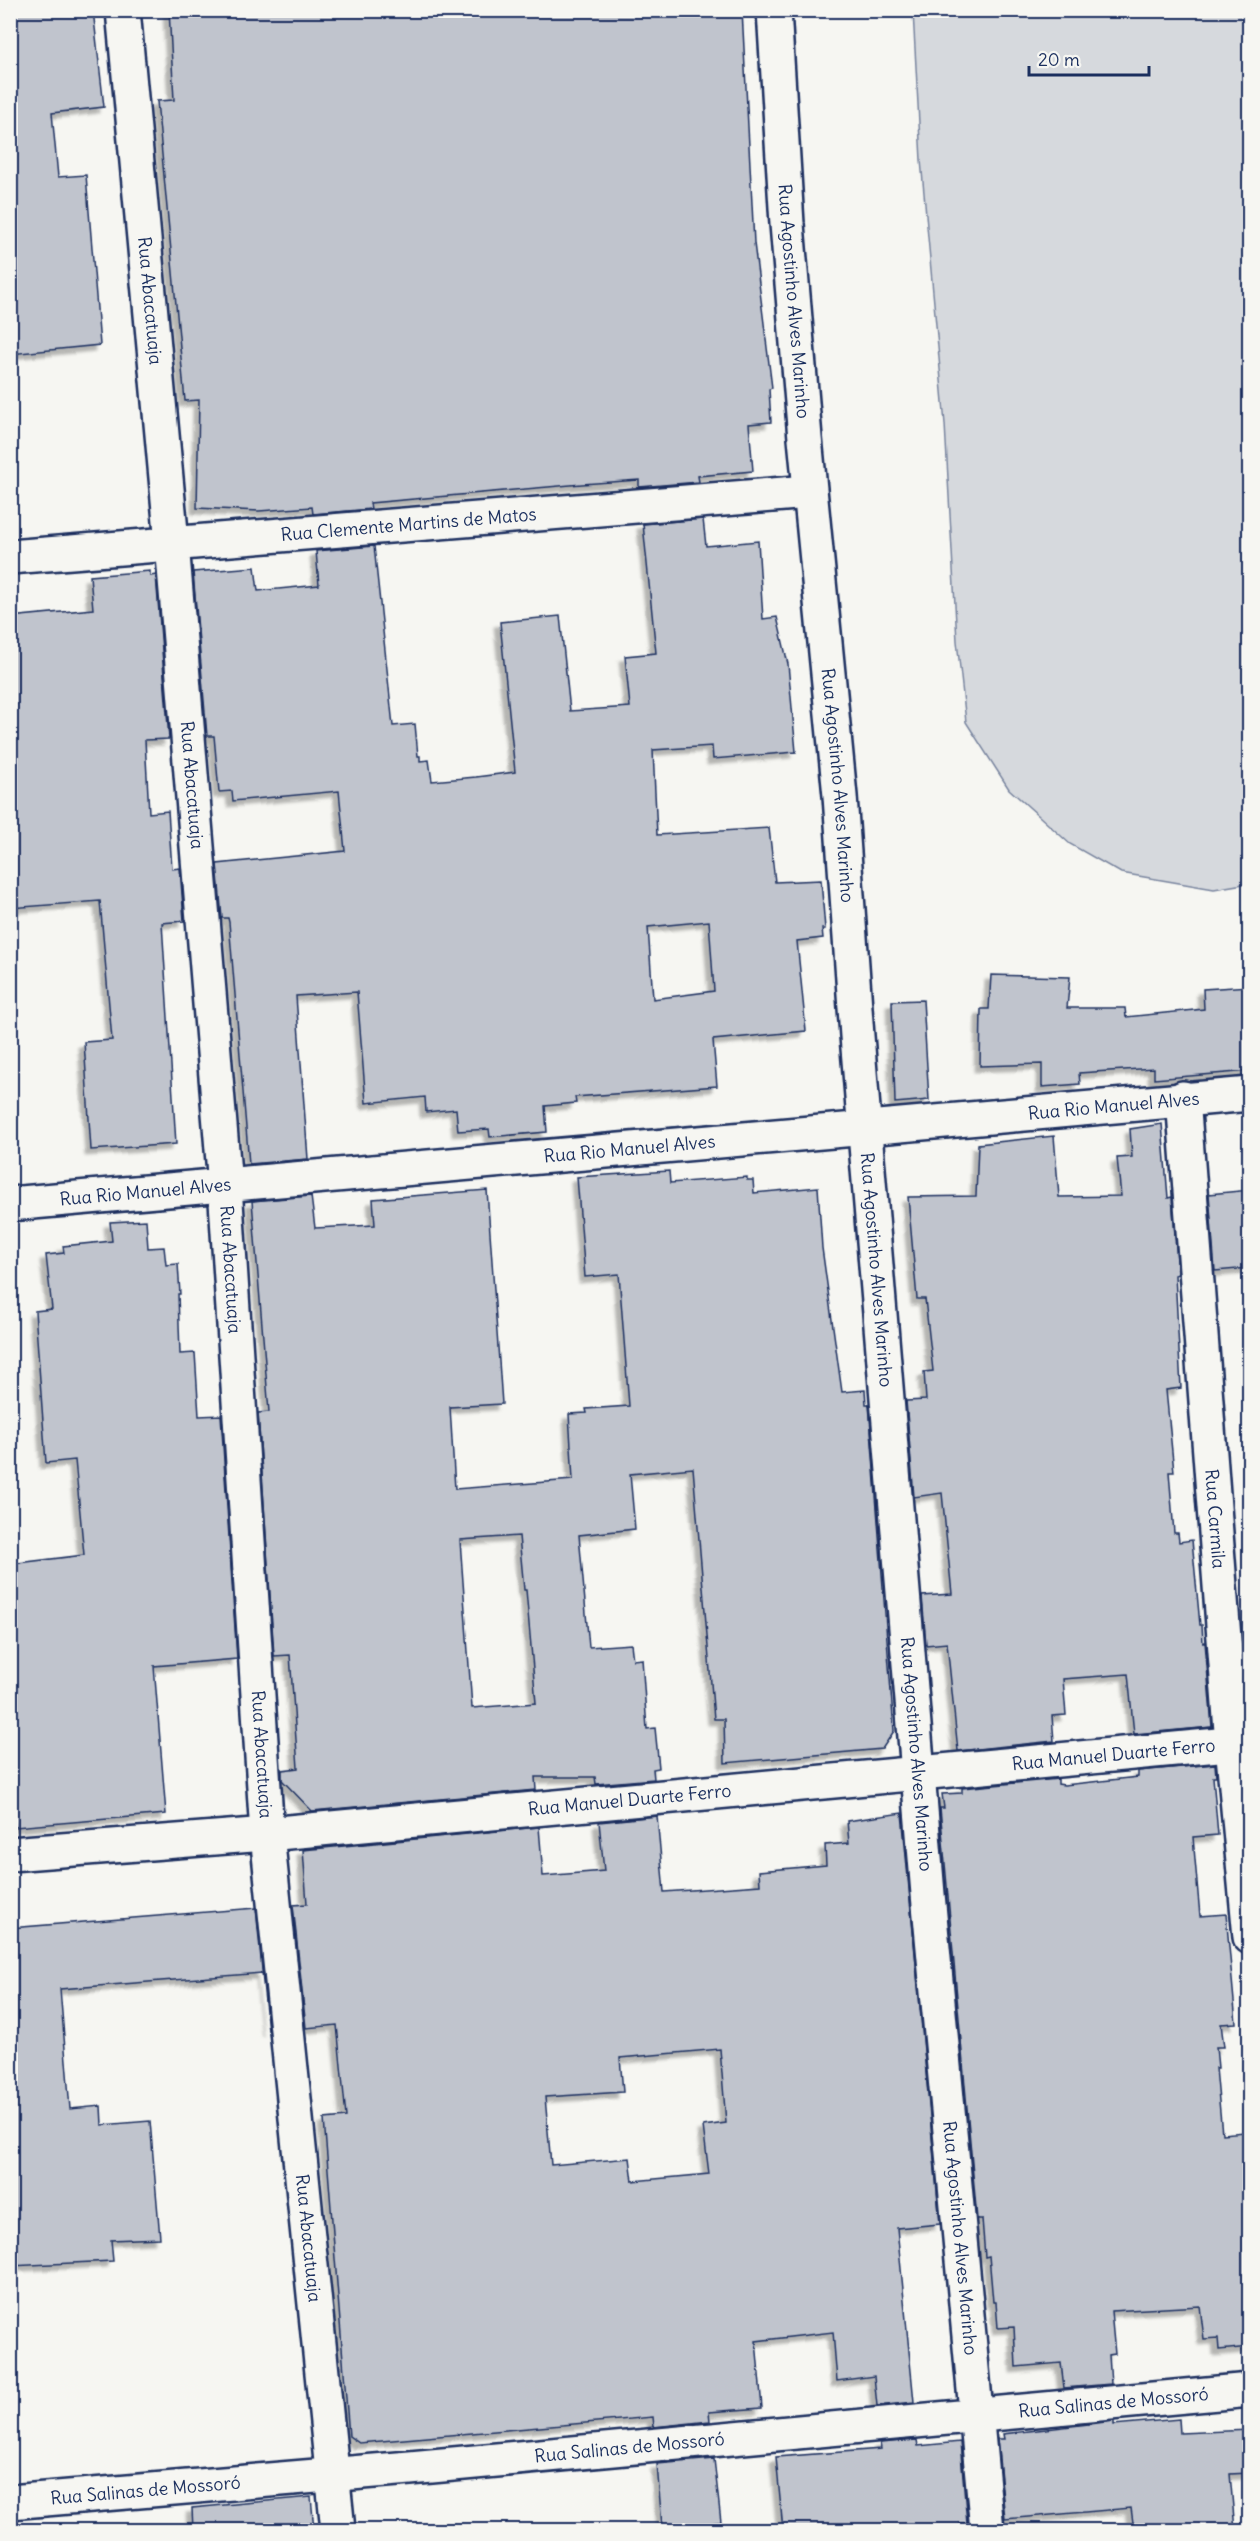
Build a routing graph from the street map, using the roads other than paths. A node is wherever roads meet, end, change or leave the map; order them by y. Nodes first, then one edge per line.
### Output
1 (123, 10) edge
2 (774, 10) edge
3 (809, 492) junction
4 (172, 543) junction
5 (10, 557) edge
6 (1250, 1094) edge
7 (1183, 1098) junction
8 (865, 1130) junction
9 (225, 1186) junction
10 (10, 1204) edge
11 (1241, 1743) edge
12 (919, 1773) junction
13 (267, 1834) junction
14 (10, 1854) edge
15 (1250, 1937) edge
16 (1250, 2390) edge
17 (975, 2415) junction
18 (333, 2474) junction
19 (10, 2502) edge
20 (338, 2530) edge
21 (987, 2530) edge

1 - 4 street, Rua Abacatuaja
2 - 3 street, Rua Agostinho Alves Marinho
3 - 4 street, Rua Clemente Martins de Matos
3 - 8 street, Rua Agostinho Alves Marinho
4 - 5 street, Rua Clemente Martins de Matos
4 - 9 street, Rua Abacatuaja
6 - 7 street, Rua Rio Manuel Alves
7 - 8 street, Rua Rio Manuel Alves
7 - 11 street, Rua Carmila
8 - 9 street, Rua Rio Manuel Alves
8 - 12 street, Rua Agostinho Alves Marinho
9 - 10 street, Rua Rio Manuel Alves
9 - 13 street, Rua Abacatuaja
11 - 12 street, Rua Manuel Duarte Ferro
11 - 15 street, Rua Carmila
12 - 13 street, Rua Manuel Duarte Ferro
12 - 17 street, Rua Agostinho Alves Marinho
13 - 14 street, Rua Manuel Duarte Ferro
13 - 18 street, Rua Abacatuaja
16 - 17 street, Rua Salinas de Mossoró
17 - 18 street, Rua Salinas de Mossoró
17 - 21 street, Rua Agostinho Alves Marinho
18 - 19 street, Rua Salinas de Mossoró
18 - 20 street, Rua Abacatuaja

